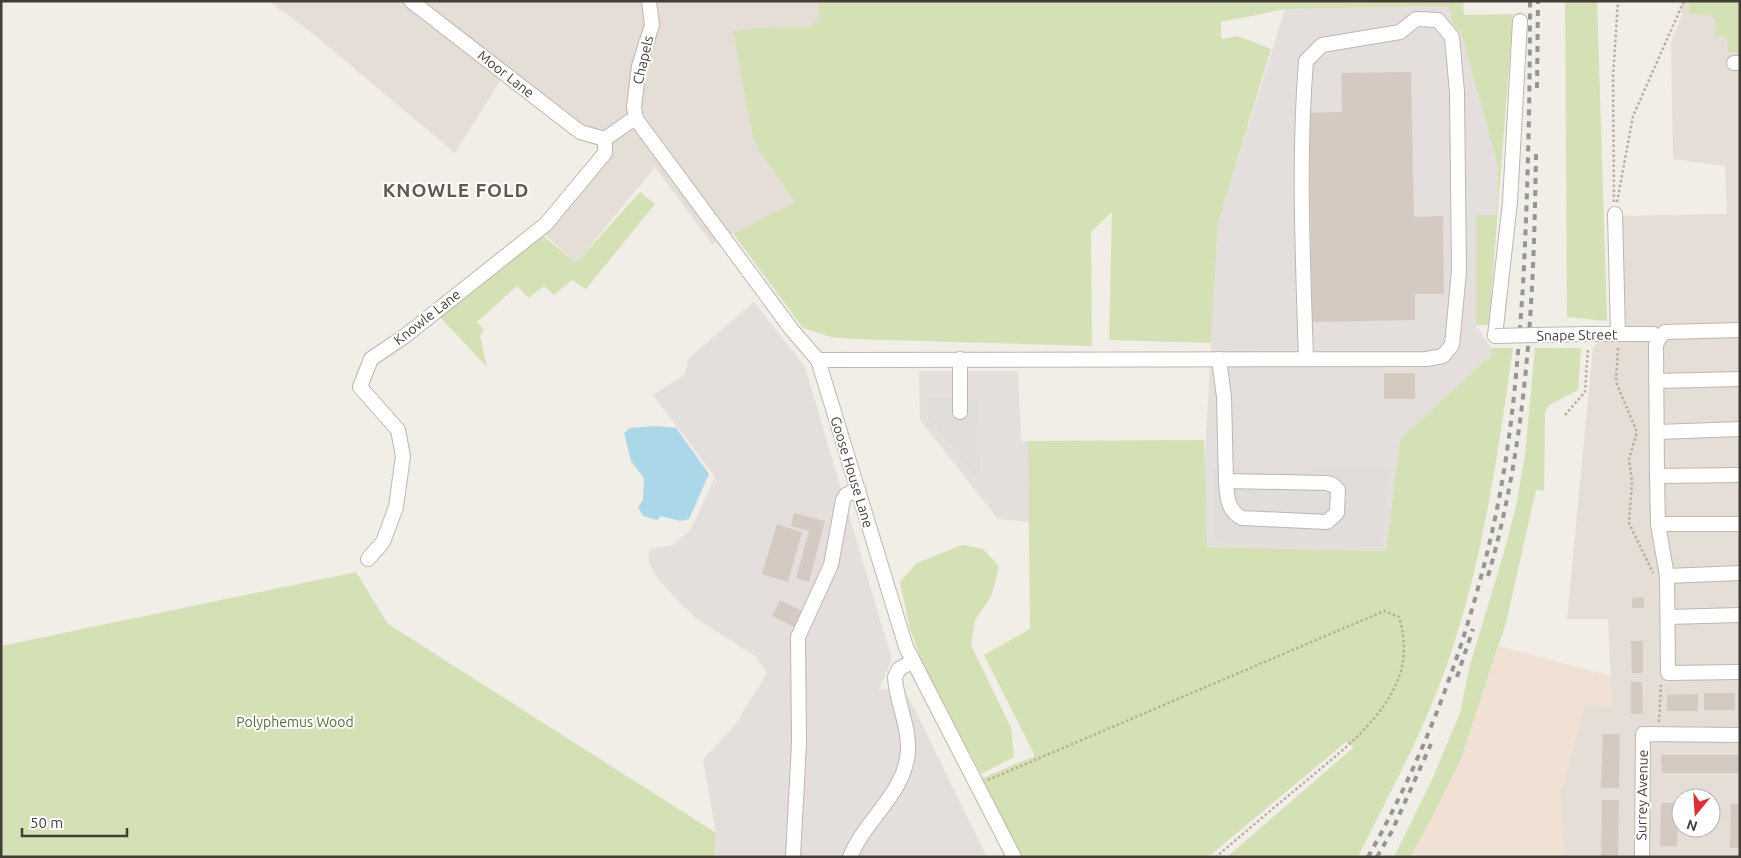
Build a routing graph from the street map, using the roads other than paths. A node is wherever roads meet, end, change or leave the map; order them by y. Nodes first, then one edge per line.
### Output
1 (410, 1) edge
2 (649, 1) edge
3 (1520, 22) dead end
4 (636, 119) junction
5 (605, 139) junction
6 (1615, 214) road end
7 (1740, 330) edge
8 (1618, 334) junction
9 (1660, 336) junction
10 (960, 359) junction
11 (1219, 359) junction
12 (1306, 359) junction
13 (818, 360) junction
14 (1740, 379) edge
15 (1656, 380) junction
16 (960, 412) dead end
17 (1740, 429) edge
18 (1658, 432) junction
19 (1740, 475) edge
20 (1657, 476) junction
21 (1226, 481) junction
22 (858, 490) junction
23 (1658, 524) junction
24 (1740, 524) edge
25 (368, 559) dead end
26 (1740, 573) edge
27 (1667, 576) junction
28 (1740, 615) edge
29 (1668, 617) junction
30 (913, 661) junction
31 (1740, 672) edge
32 (1740, 735) edge
33 (793, 857) edge
34 (850, 857) edge
35 (1014, 857) edge
36 (1642, 857) edge

1 - 5 street, Moor Lane
2 - 4 street, Chapels
3 - 8 street, Snape Street, bridge
4 - 5 street
4 - 13 street, Goose House Lane
5 - 25 street, Knowle Lane
6 - 8 street
7 - 9 street, Snape Street
8 - 9 street, Snape Street
9 - 15 street
10 - 11 street
10 - 13 street
10 - 16 street
11 - 12 street
11 - 21 street
12 - 12 street
13 - 22 street, Goose House Lane
14 - 15 street
15 - 18 street
17 - 18 street
18 - 20 street
19 - 20 street
20 - 23 street
21 - 21 street
22 - 30 street, Goose House Lane
22 - 33 street
23 - 24 street
23 - 27 street
26 - 27 street
27 - 29 street
28 - 29 street
29 - 31 street
30 - 34 street
30 - 35 street, Goose House Lane
32 - 36 street, Surrey Avenue

